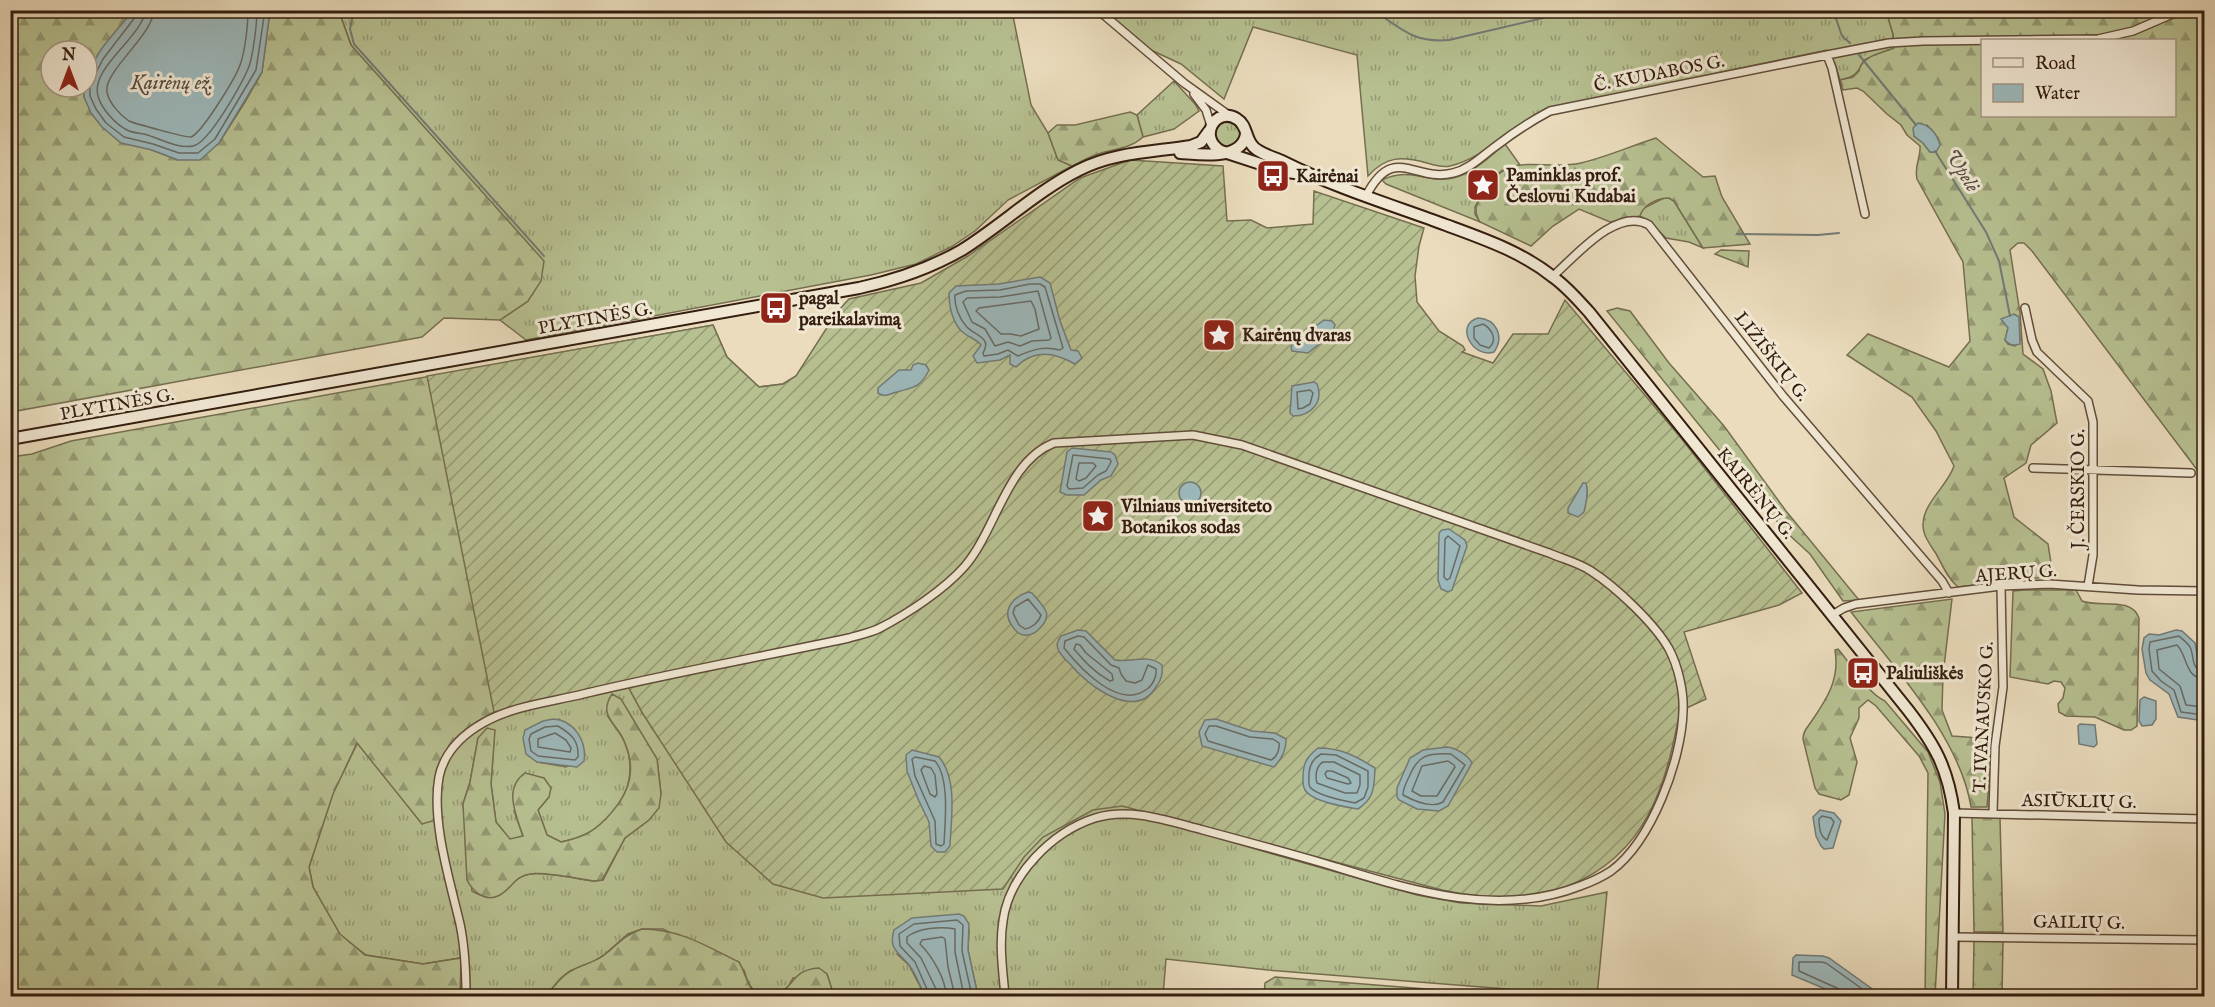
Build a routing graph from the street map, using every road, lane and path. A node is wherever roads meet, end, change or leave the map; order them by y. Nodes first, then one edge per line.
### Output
1 (1098, 10) edge
2 (2182, 10) edge
3 (2098, 39) edge
4 (1981, 40) edge
5 (1827, 55) junction
6 (1185, 83) junction
7 (1232, 117) junction
8 (1210, 128) junction
9 (1246, 134) junction
10 (1156, 152) junction
11 (1227, 153) junction
12 (1307, 175) junction
13 (1366, 196) junction
14 (1866, 214) dead end
15 (1553, 276) junction
16 (2025, 308) dead end
17 (10, 439) edge
18 (2033, 468) dead end
19 (2093, 471) junction
20 (2191, 473) dead end
21 (2001, 586) junction
22 (2088, 586) junction
23 (2205, 591) edge
24 (1949, 593) junction
25 (1832, 615) junction
26 (1954, 813) junction
27 (1994, 813) junction
28 (2205, 819) edge
29 (1954, 937) junction
30 (2205, 940) edge
31 (466, 996) edge
32 (1005, 996) edge
33 (1952, 996) edge

1 - 6 street
2 - 3 street, Č. KUDABOS G.
4 - 5 street, Č. KUDABOS G.
5 - 13 street, Č. KUDABOS G.
5 - 14 street
6 - 7 street
6 - 8 street
7 - 8 main road
7 - 9 main road
8 - 10 main road, PLYTINĖS G.
8 - 11 main road
9 - 11 main road
9 - 12 main road, KAIRĖNŲ G.
10 - 11 main road, PLYTINĖS G.
10 - 17 main road, PLYTINĖS G.
11 - 12 main road, KAIRĖNŲ G.
12 - 13 main road, KAIRĖNŲ G.
13 - 15 main road, KAIRĖNŲ G.
15 - 24 street, LIŽIŠKIŲ G.
15 - 25 main road, KAIRĖNŲ G.
16 - 19 street, J. ČERSKIO G.
18 - 19 street
19 - 20 street
19 - 22 street, J. ČERSKIO G.
21 - 22 street, AJERŲ G.
21 - 24 street, AJERŲ G.
21 - 27 street, T. IVANAUSKO G.
22 - 23 street, AJERŲ G.
24 - 25 street, AJERŲ G.
25 - 26 main road, KAIRĖNŲ G.
26 - 27 street, ASIŪKLIŲ G.
26 - 29 main road, KAIRĖNŲ G.
27 - 28 street, ASIŪKLIŲ G.
29 - 30 street, GAILIŲ G.
29 - 33 main road, KAIRĖNŲ G.
31 - 32 street

